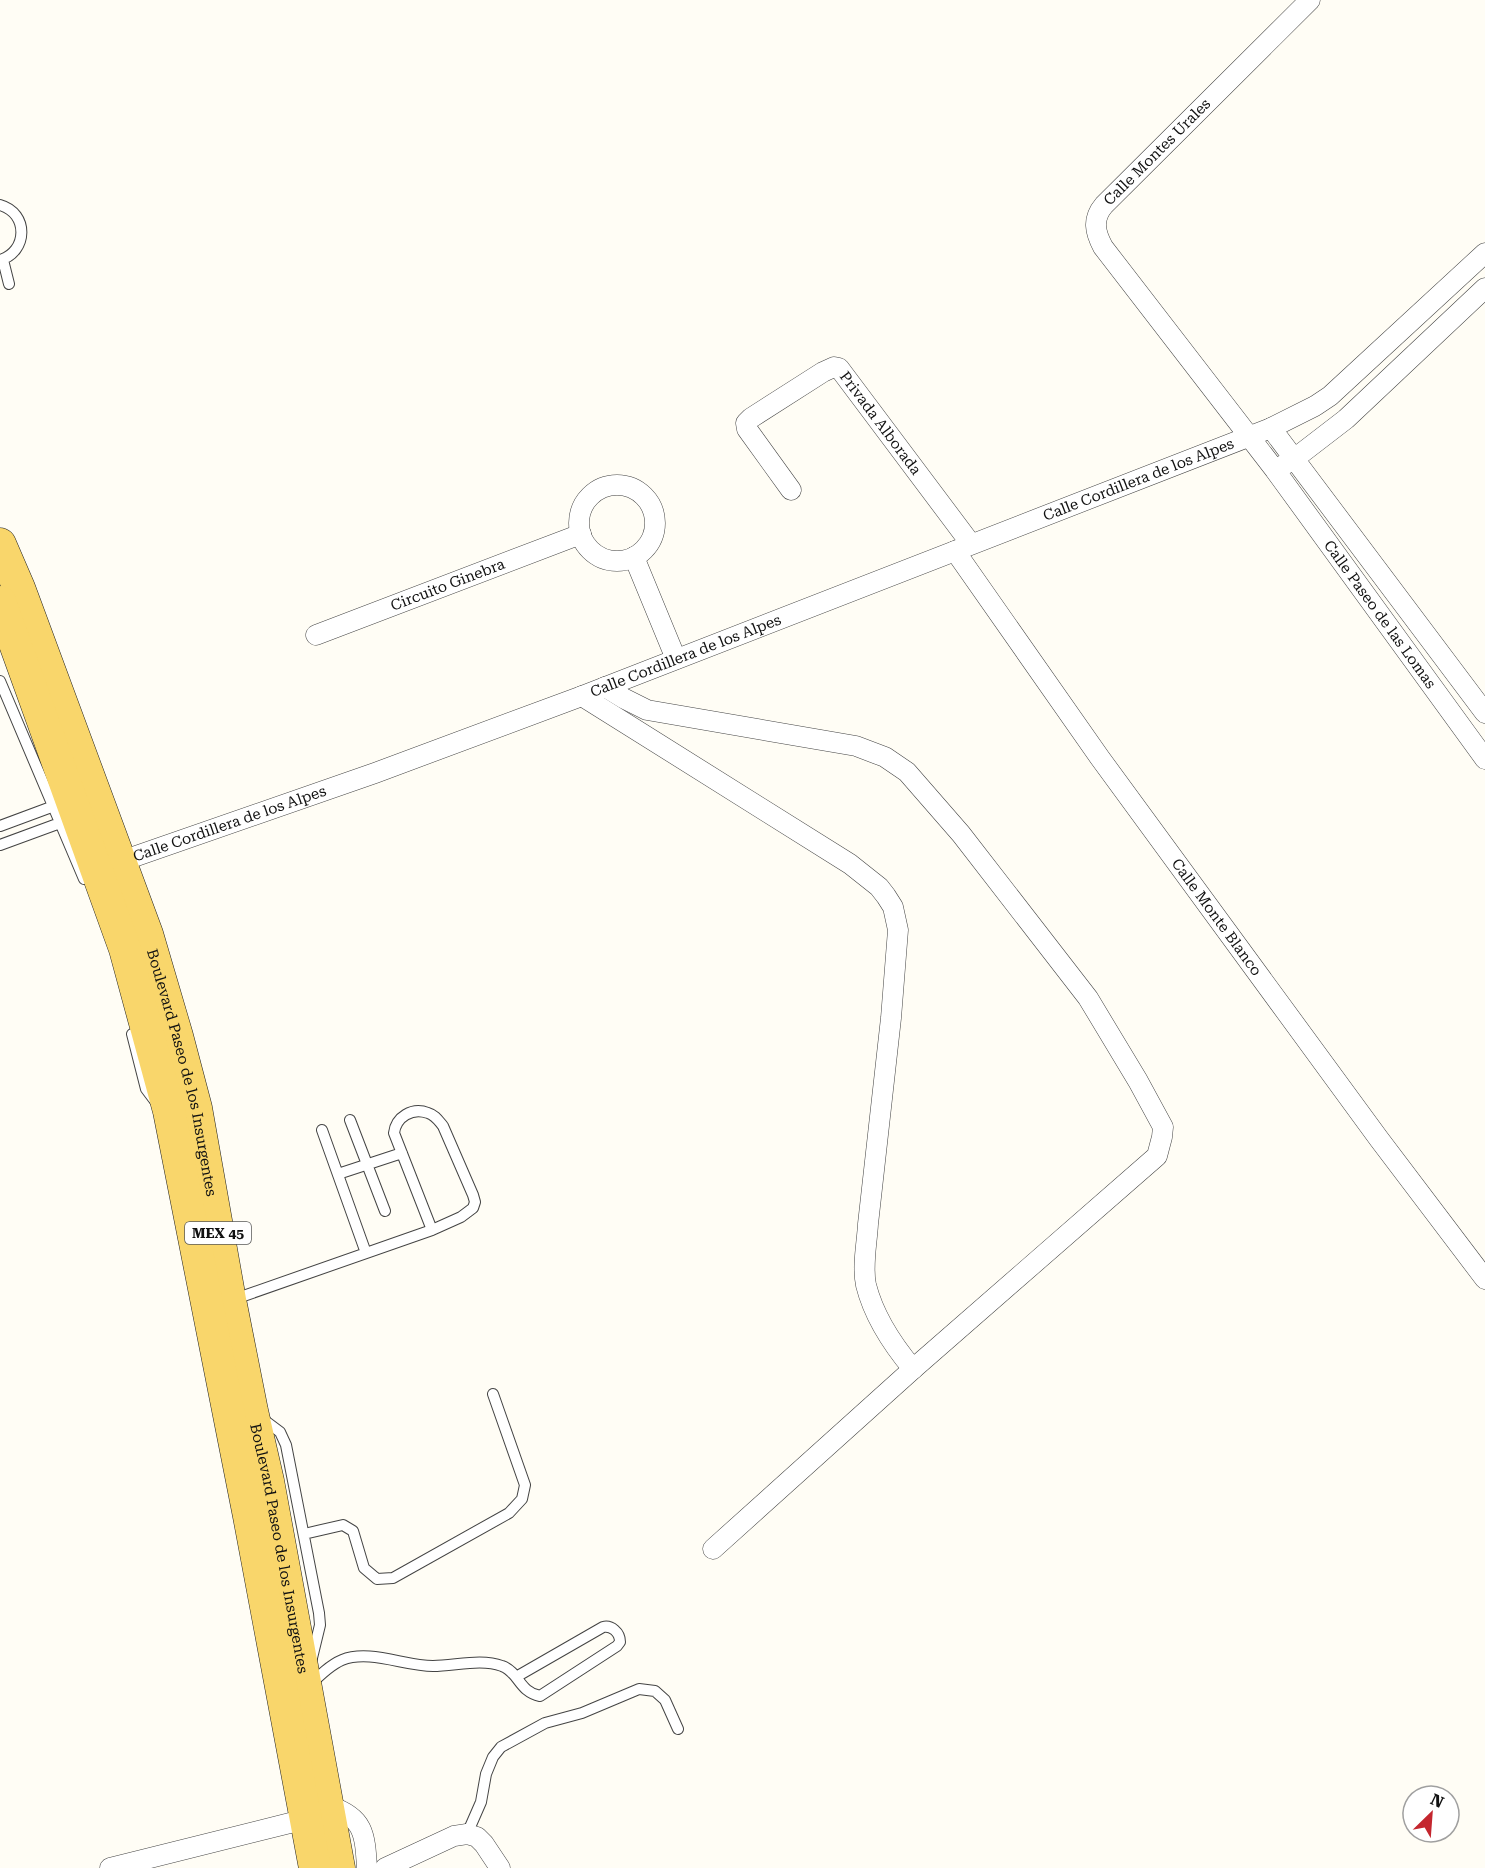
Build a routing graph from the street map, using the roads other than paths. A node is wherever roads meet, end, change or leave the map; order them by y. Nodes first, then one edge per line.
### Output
1 (1310, 0) edge
2 (0, 206) edge
3 (1485, 253) edge
4 (1, 260) edge
5 (9, 284) dead end
6 (1485, 288) edge
7 (1271, 428) junction
8 (1248, 436) junction
9 (1294, 459) junction
10 (1275, 470) junction
11 (791, 490) dead end
12 (581, 534) junction
13 (0, 544) edge
14 (963, 548) junction
15 (634, 557) junction
16 (9, 605) edge
17 (316, 635) dead end
18 (0, 659) edge
19 (676, 659) junction
20 (17, 685) edge
21 (605, 687) junction
22 (582, 696) junction
23 (1484, 710) edge
24 (1485, 759) edge
25 (54, 806) junction
26 (60, 823) junction
27 (0, 826) edge
28 (0, 845) edge
29 (119, 862) junction
30 (87, 888) dead end
31 (130, 1023) dead end
32 (169, 1111) junction
33 (350, 1120) dead end
34 (322, 1130) dead end
35 (402, 1153) junction
36 (367, 1164) junction
37 (338, 1174) junction
38 (385, 1211) dead end
39 (432, 1230) junction
40 (366, 1253) junction
41 (1485, 1279) edge
42 (230, 1300) junction
43 (913, 1369) junction
44 (493, 1394) dead end
45 (252, 1411) junction
46 (304, 1534) junction
47 (713, 1549) dead end
48 (516, 1677) junction
49 (305, 1685) junction
50 (678, 1729) dead end
51 (317, 1812) junction
52 (467, 1834) junction
53 (110, 1868) edge
54 (315, 1868) edge
55 (339, 1868) edge
56 (367, 1868) edge
57 (385, 1868) edge
58 (500, 1868) edge

1 - 8 street, Calle Montes Urales
2 - 4 lane
3 - 7 street
4 - 5 lane
6 - 9 street
7 - 8 street
7 - 9 street, Calle Paseo de las Lomas
8 - 10 street, Calle Paseo de las Lomas
8 - 14 street, Calle Cordillera de los Alpes
9 - 10 street
9 - 23 street, Calle Paseo de las Lomas
10 - 24 street, Calle Paseo de las Lomas
11 - 14 street, Privada Alborada
12 - 15 street
12 - 15 street
12 - 17 street, Circuito Ginebra
13 - 16 main road, Boulevard Paseo de los Insurgentes / MEX 45
14 - 19 street, Calle Cordillera de los Alpes
14 - 41 street, Calle Monte Blanco
15 - 19 street
16 - 20 main road, Boulevard Paseo de los Insurgentes / MEX 45
18 - 20 main road
19 - 21 street, Calle Cordillera de los Alpes
20 - 25 lane
20 - 29 main road, Boulevard Paseo de los Insurgentes / MEX 45
20 - 32 main road, Boulevard Paseo de los Insurgentes / MEX 45
21 - 22 street, Calle Cordillera de los Alpes
21 - 43 street
22 - 29 street, Calle Cordillera de los Alpes
22 - 43 street
25 - 26 lane
25 - 27 lane
26 - 28 lane
26 - 30 lane
29 - 42 main road, Boulevard Paseo de los Insurgentes / MEX 45
31 - 32 lane
32 - 51 main road, Boulevard Paseo de los Insurgentes / MEX 45
33 - 36 lane
34 - 37 lane
35 - 36 lane
35 - 39 lane
35 - 39 lane
36 - 37 lane
36 - 38 lane
37 - 40 lane
39 - 40 lane
40 - 42 lane
42 - 45 main road, Boulevard Paseo de los Insurgentes / MEX 45
43 - 47 street
44 - 46 lane
45 - 46 lane
45 - 49 main road, Boulevard Paseo de los Insurgentes / MEX 45
46 - 49 lane
48 - 48 lane
48 - 49 lane
49 - 51 main road, Boulevard Paseo de los Insurgentes / MEX 45
50 - 52 lane
51 - 53 street
51 - 54 main road, Boulevard Paseo de los Insurgentes / MEX 45
51 - 55 main road, Boulevard Paseo de los Insurgentes / MEX 45
51 - 56 street
52 - 57 street
52 - 58 street

